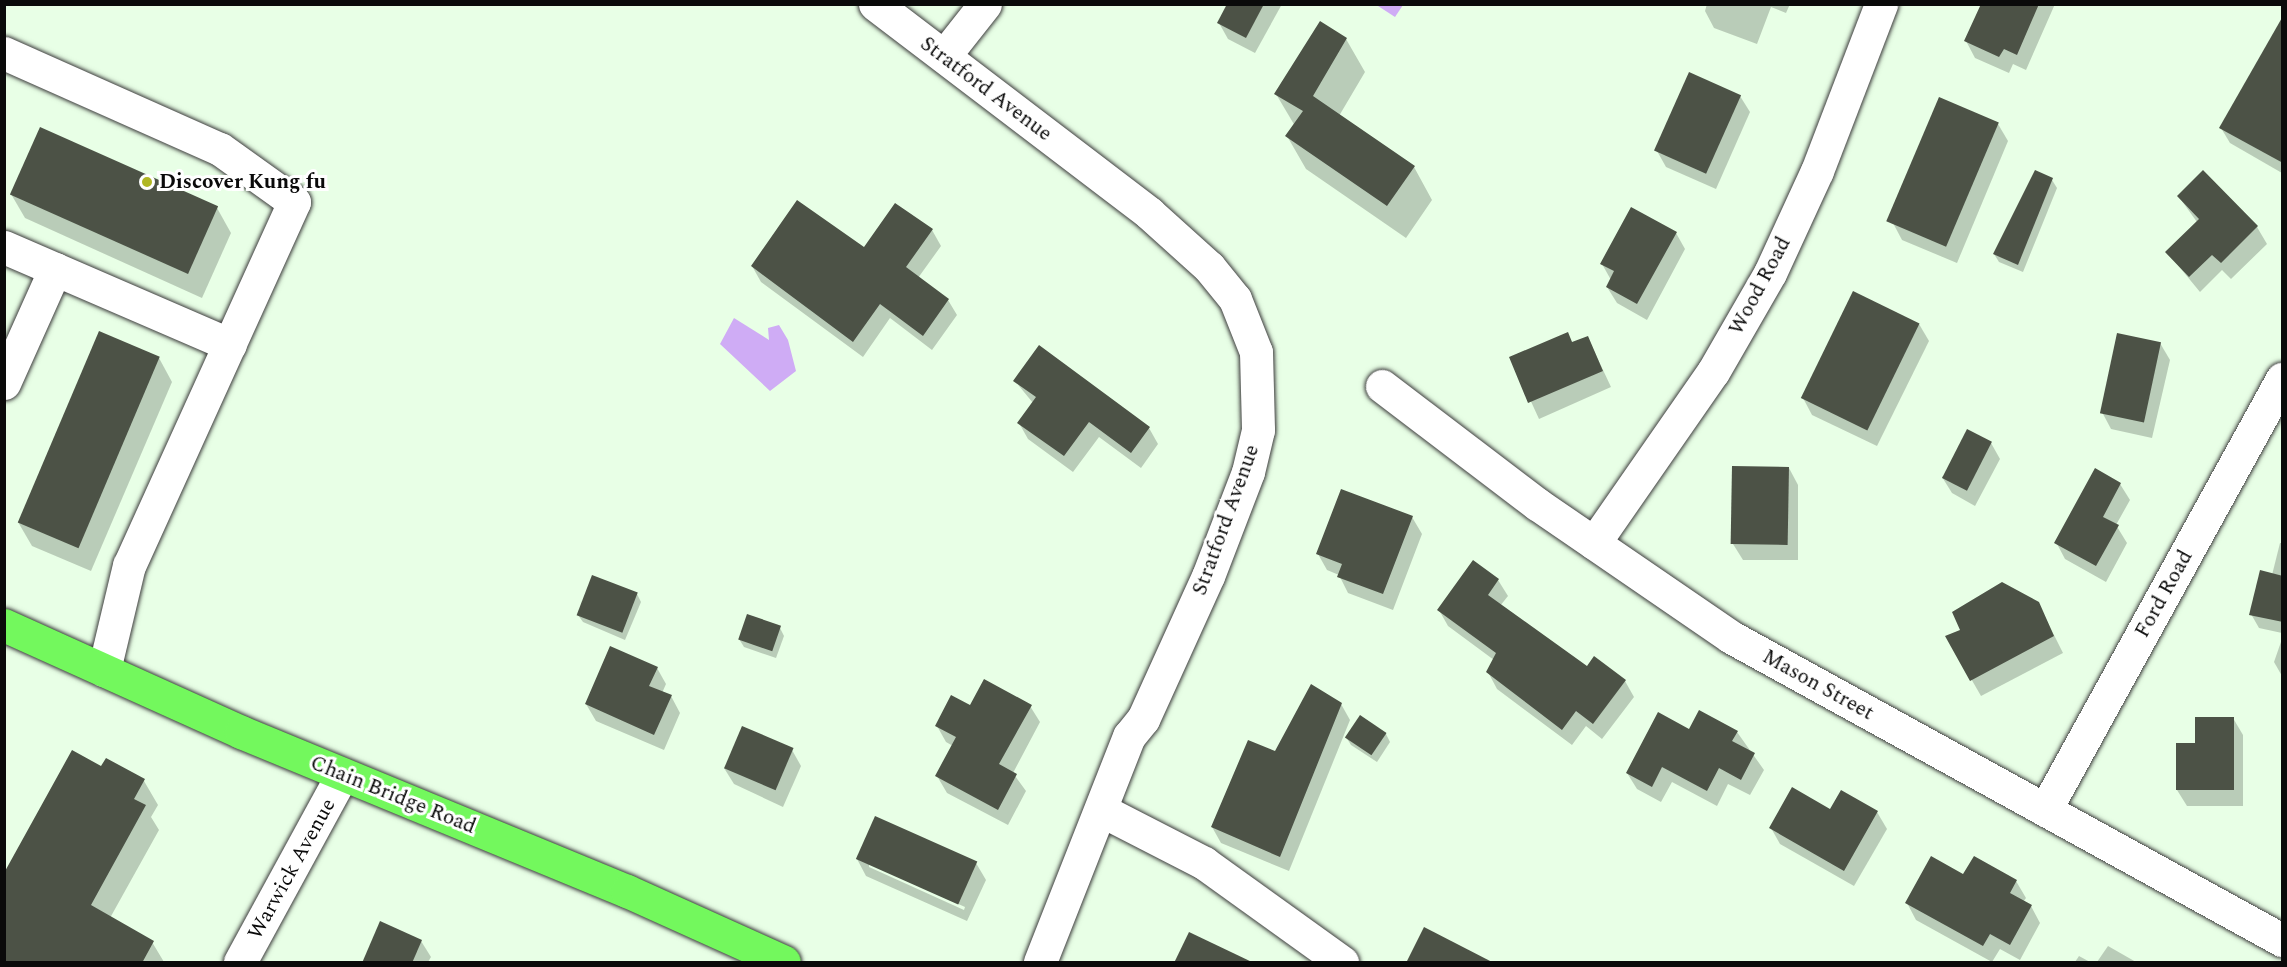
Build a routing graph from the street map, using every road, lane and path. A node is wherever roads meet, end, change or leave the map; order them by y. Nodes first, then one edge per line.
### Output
1 (875, 4) edge
2 (985, 4) edge
3 (1881, 4) edge
4 (4, 52) edge
5 (944, 56) junction
6 (4, 247) edge
7 (55, 269) junction
8 (230, 345) junction
9 (2283, 379) edge
10 (4, 383) edge
11 (1382, 386) dead end
12 (1594, 543) junction
13 (4, 625) edge
14 (104, 670) junction
15 (342, 776) junction
16 (1101, 810) junction
17 (2045, 810) junction
18 (2283, 940) edge
19 (240, 963) edge
20 (784, 963) edge
21 (1040, 963) edge
22 (1342, 963) edge

1 - 5 street, Stratford Avenue
2 - 5 street
3 - 12 street, Wood Road
4 - 8 street
5 - 16 street, Stratford Avenue
6 - 7 street
7 - 8 street
7 - 10 street
8 - 14 street
9 - 17 street, Ford Road
11 - 12 street, Mason Street
12 - 17 street, Mason Street
13 - 14 main road, Chain Bridge Road
14 - 15 main road, Chain Bridge Road
15 - 19 street, Warwick Avenue
15 - 20 main road, Chain Bridge Road
16 - 21 street, Stratford Avenue
16 - 22 street
17 - 18 street, Mason Street

